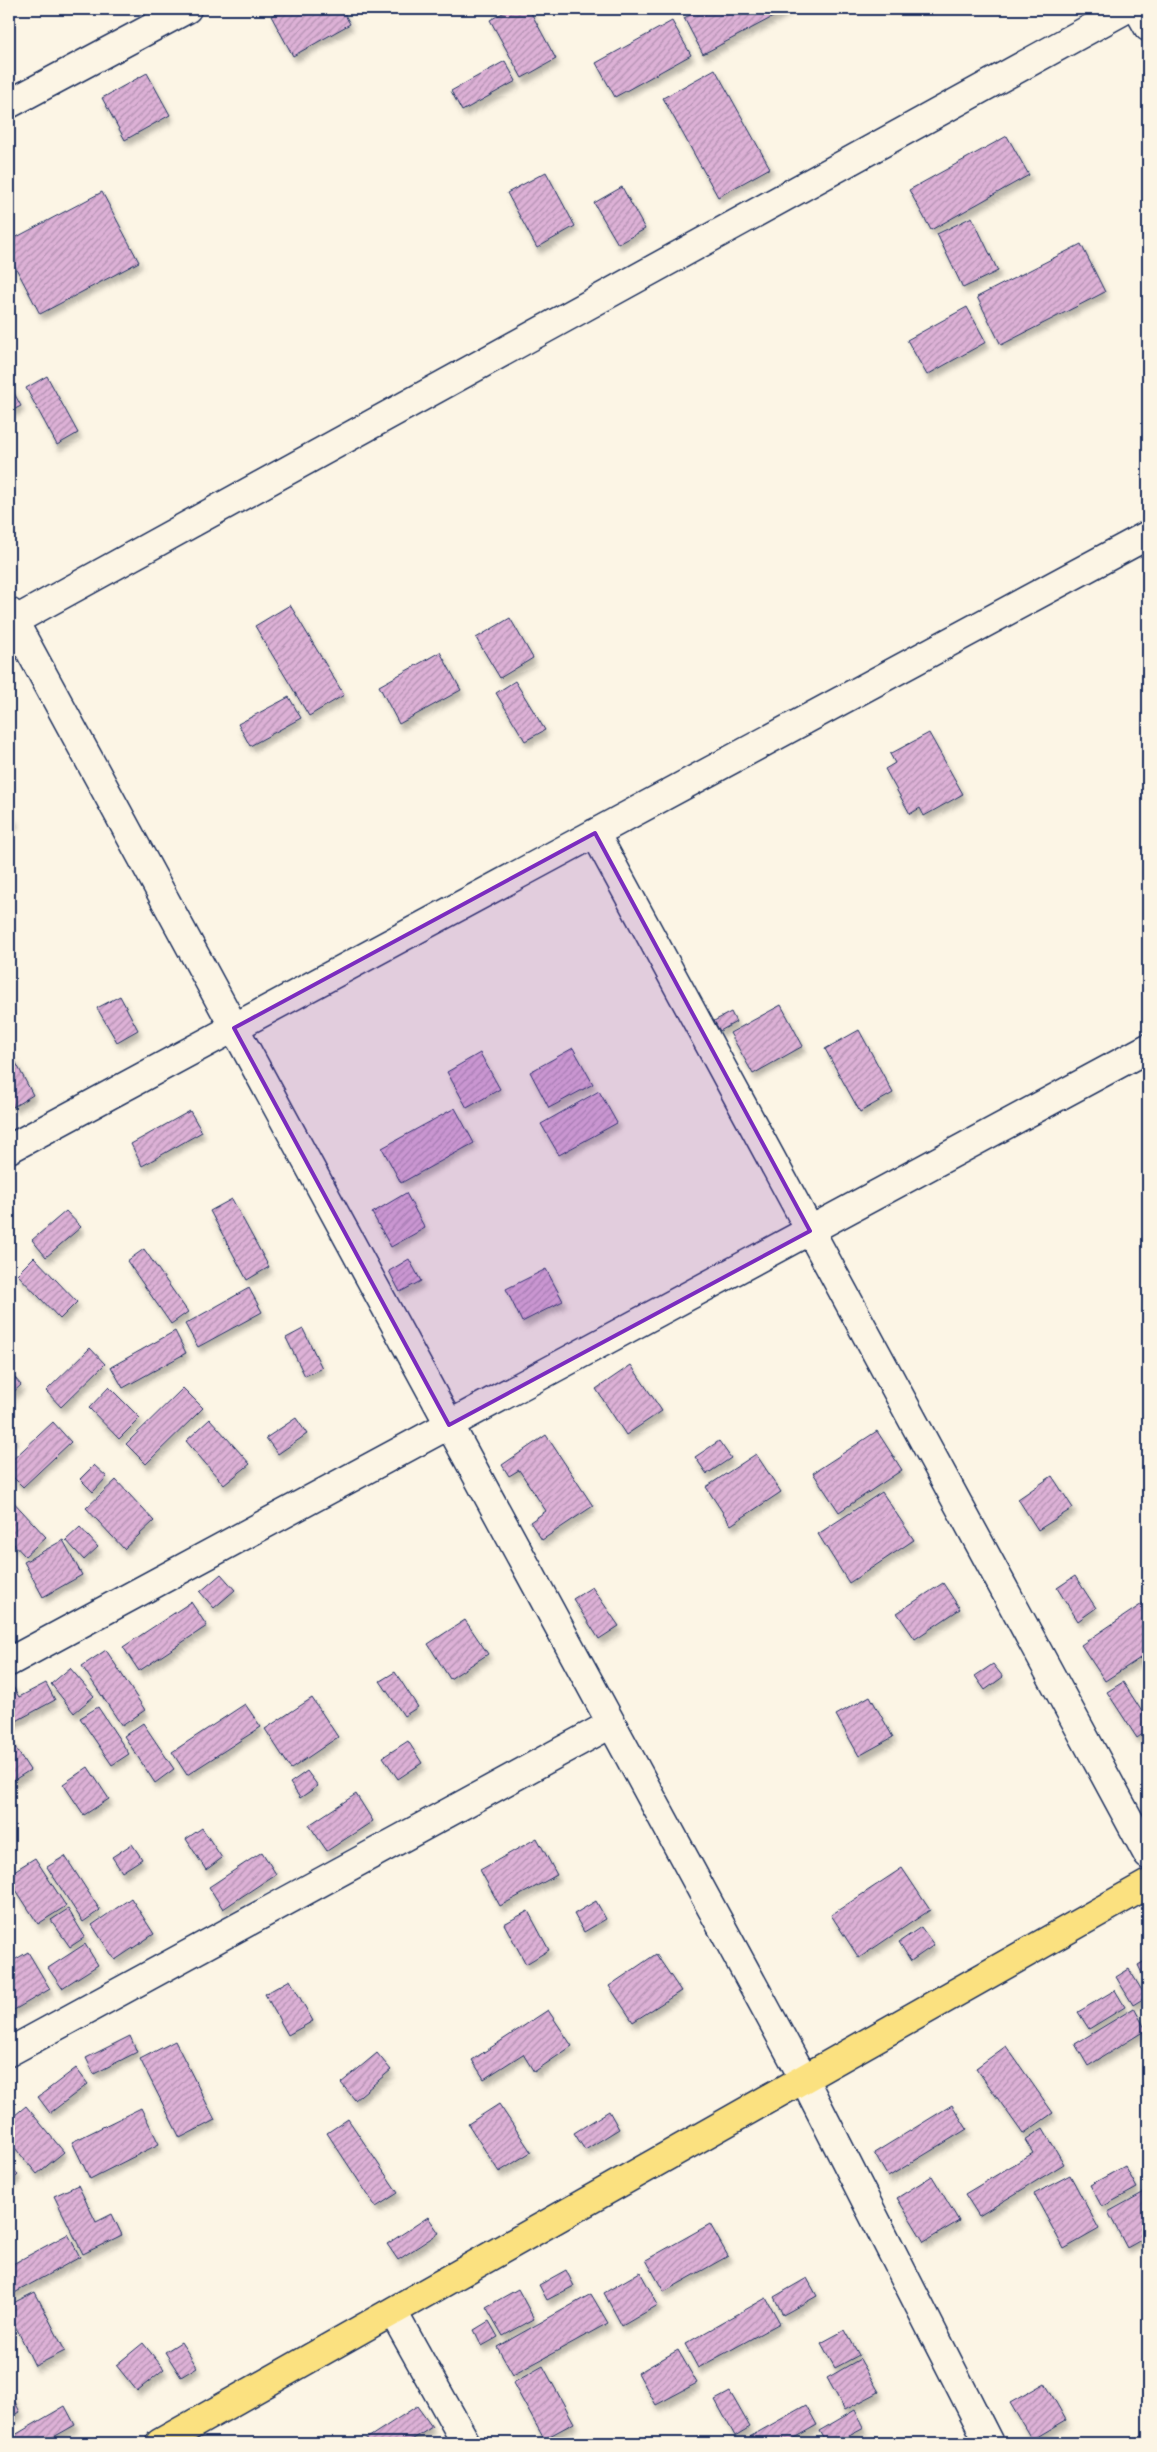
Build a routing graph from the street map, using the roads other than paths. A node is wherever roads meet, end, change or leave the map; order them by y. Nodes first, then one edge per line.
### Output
1 (187, 9) edge
2 (1126, 9) edge
3 (1138, 9) edge
4 (1148, 27) edge
5 (9, 104) edge
6 (1148, 535) edge
7 (11, 616) edge
8 (594, 833) junction
9 (234, 1028) junction
10 (1148, 1048) edge
11 (9, 1149) edge
12 (810, 1231) junction
13 (450, 1424) junction
14 (9, 1662) edge
15 (611, 1724) junction
16 (1148, 1855) edge
17 (1148, 1884) edge
18 (9, 2052) edge
19 (804, 2079) junction
20 (393, 2312) junction
21 (160, 2443) edge
22 (466, 2443) edge
23 (989, 2443) edge

1 - 5 street
2 - 7 street
3 - 4 street
6 - 8 street
7 - 9 street
8 - 9 street
8 - 12 street
9 - 11 street
9 - 13 street
10 - 12 street
12 - 13 street
12 - 16 street
13 - 14 street
13 - 15 street
15 - 18 street
15 - 19 street
17 - 19 main road
19 - 20 main road
19 - 23 street
20 - 21 main road
20 - 22 street

